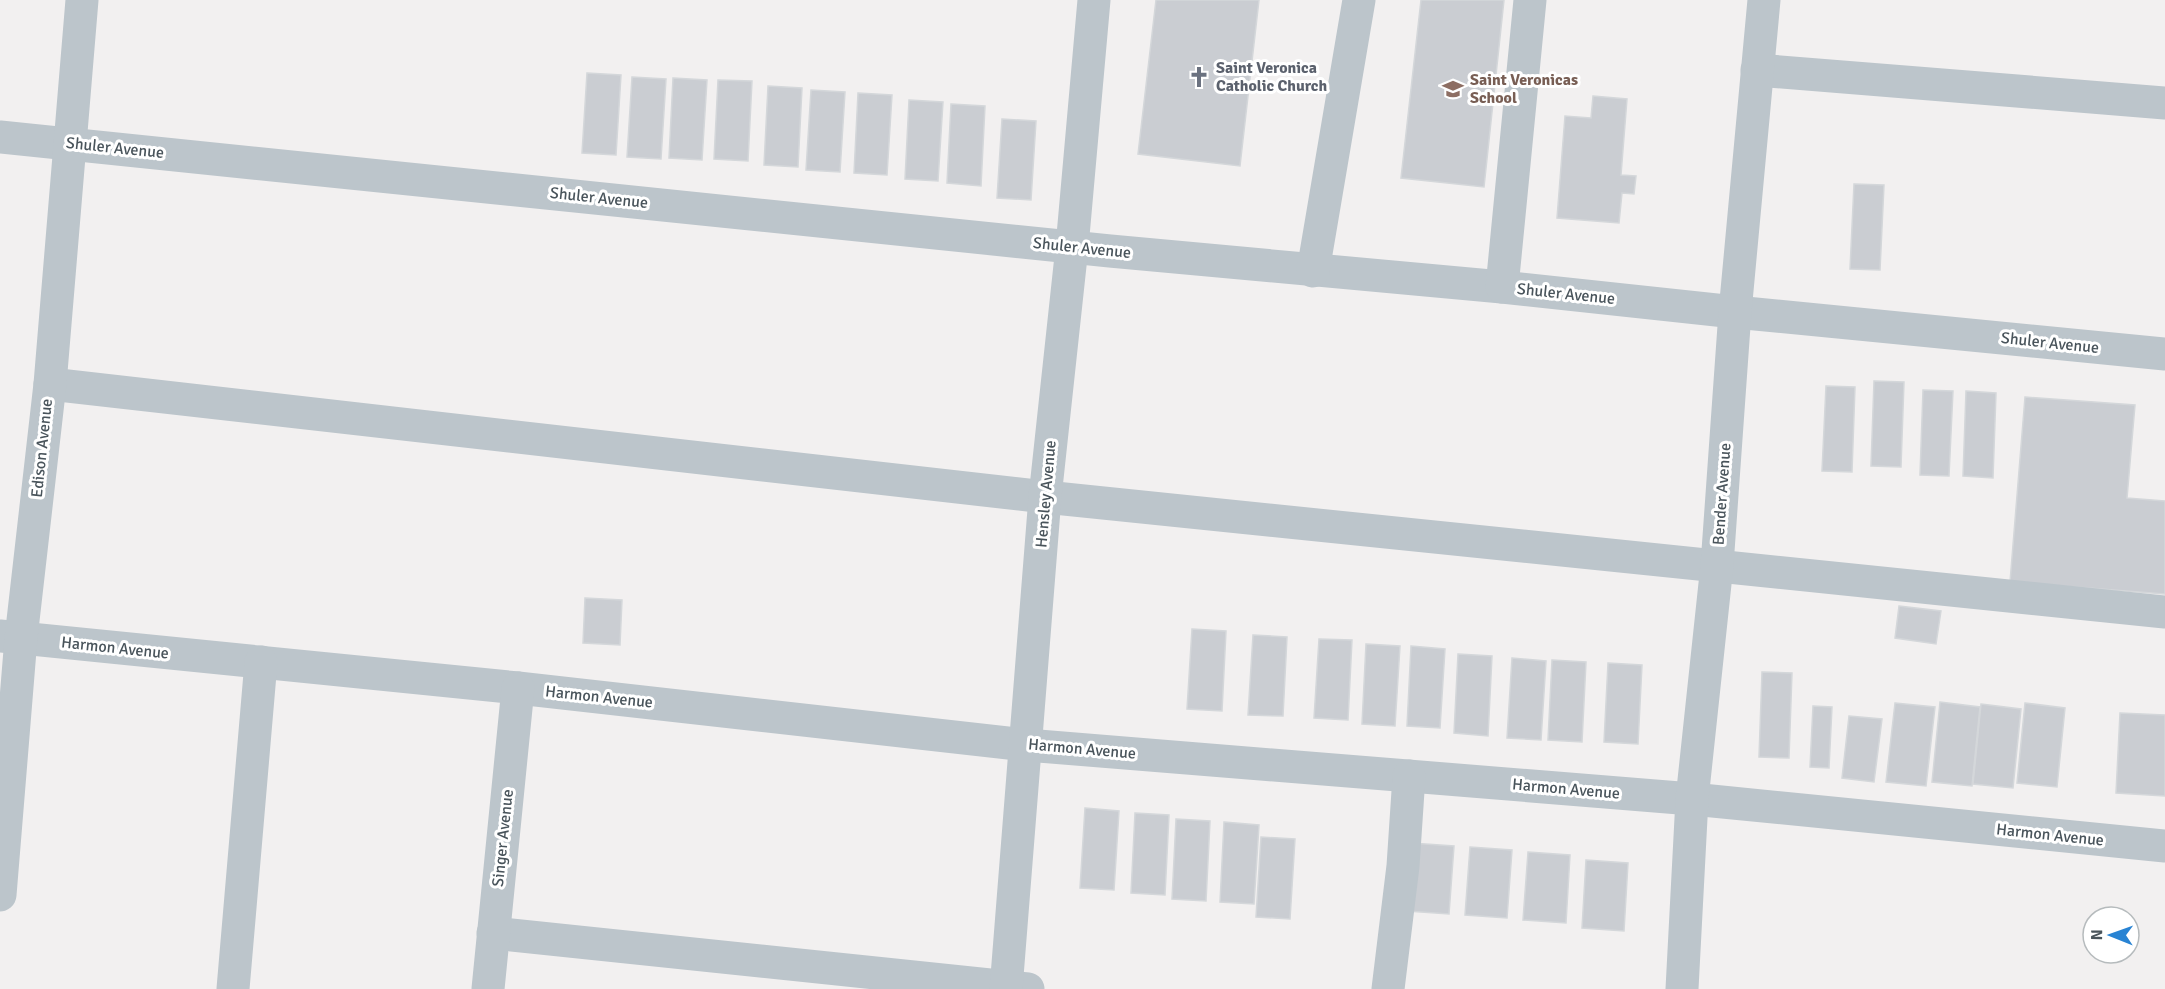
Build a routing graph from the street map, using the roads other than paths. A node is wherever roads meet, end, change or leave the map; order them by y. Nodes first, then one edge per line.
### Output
1 (82, 0) edge
2 (1094, 0) edge
3 (1359, 0) edge
4 (1530, 0) edge
5 (1764, 0) edge
6 (1757, 70) junction
7 (2165, 103) edge
8 (0, 137) edge
9 (68, 143) junction
10 (1072, 247) junction
11 (1313, 271) junction
12 (1502, 287) junction
13 (1735, 312) junction
14 (2165, 354) edge
15 (50, 384) junction
16 (1045, 497) junction
17 (1717, 565) junction
18 (2165, 612) edge
19 (10, 637) edge
20 (261, 662) junction
21 (518, 688) junction
22 (1026, 745) junction
23 (1409, 776) junction
24 (1692, 799) junction
25 (2165, 846) edge
26 (0, 895) edge
27 (493, 933) junction
28 (1013, 988) edge
29 (233, 989) edge
30 (488, 989) edge
31 (1388, 989) edge
32 (1682, 989) edge

1 - 9 street, Edison Avenue
2 - 10 street, Hensley Avenue
3 - 11 street
4 - 12 street
5 - 6 street, Bender Avenue
6 - 7 street
6 - 13 street, Bender Avenue
8 - 9 street, Shuler Avenue
9 - 10 street, Shuler Avenue
9 - 15 street, Edison Avenue
10 - 11 street, Shuler Avenue
10 - 16 street, Hensley Avenue
11 - 12 street, Shuler Avenue
12 - 13 street, Shuler Avenue
13 - 14 street, Shuler Avenue
13 - 17 street, Bender Avenue
15 - 16 street
15 - 19 street, Edison Avenue
16 - 17 street
16 - 22 street, Hensley Avenue
17 - 18 street
17 - 24 street, Bender Avenue
19 - 20 street, Harmon Avenue
19 - 26 street, Edison Avenue
20 - 21 street, Harmon Avenue
20 - 29 street
21 - 22 street, Harmon Avenue
21 - 27 street, Singer Avenue
22 - 23 street, Harmon Avenue
22 - 28 street, Hensley Avenue
23 - 24 street, Harmon Avenue
23 - 31 street
24 - 25 street, Harmon Avenue
24 - 32 street, Bender Avenue
27 - 28 street
27 - 30 street, Singer Avenue

